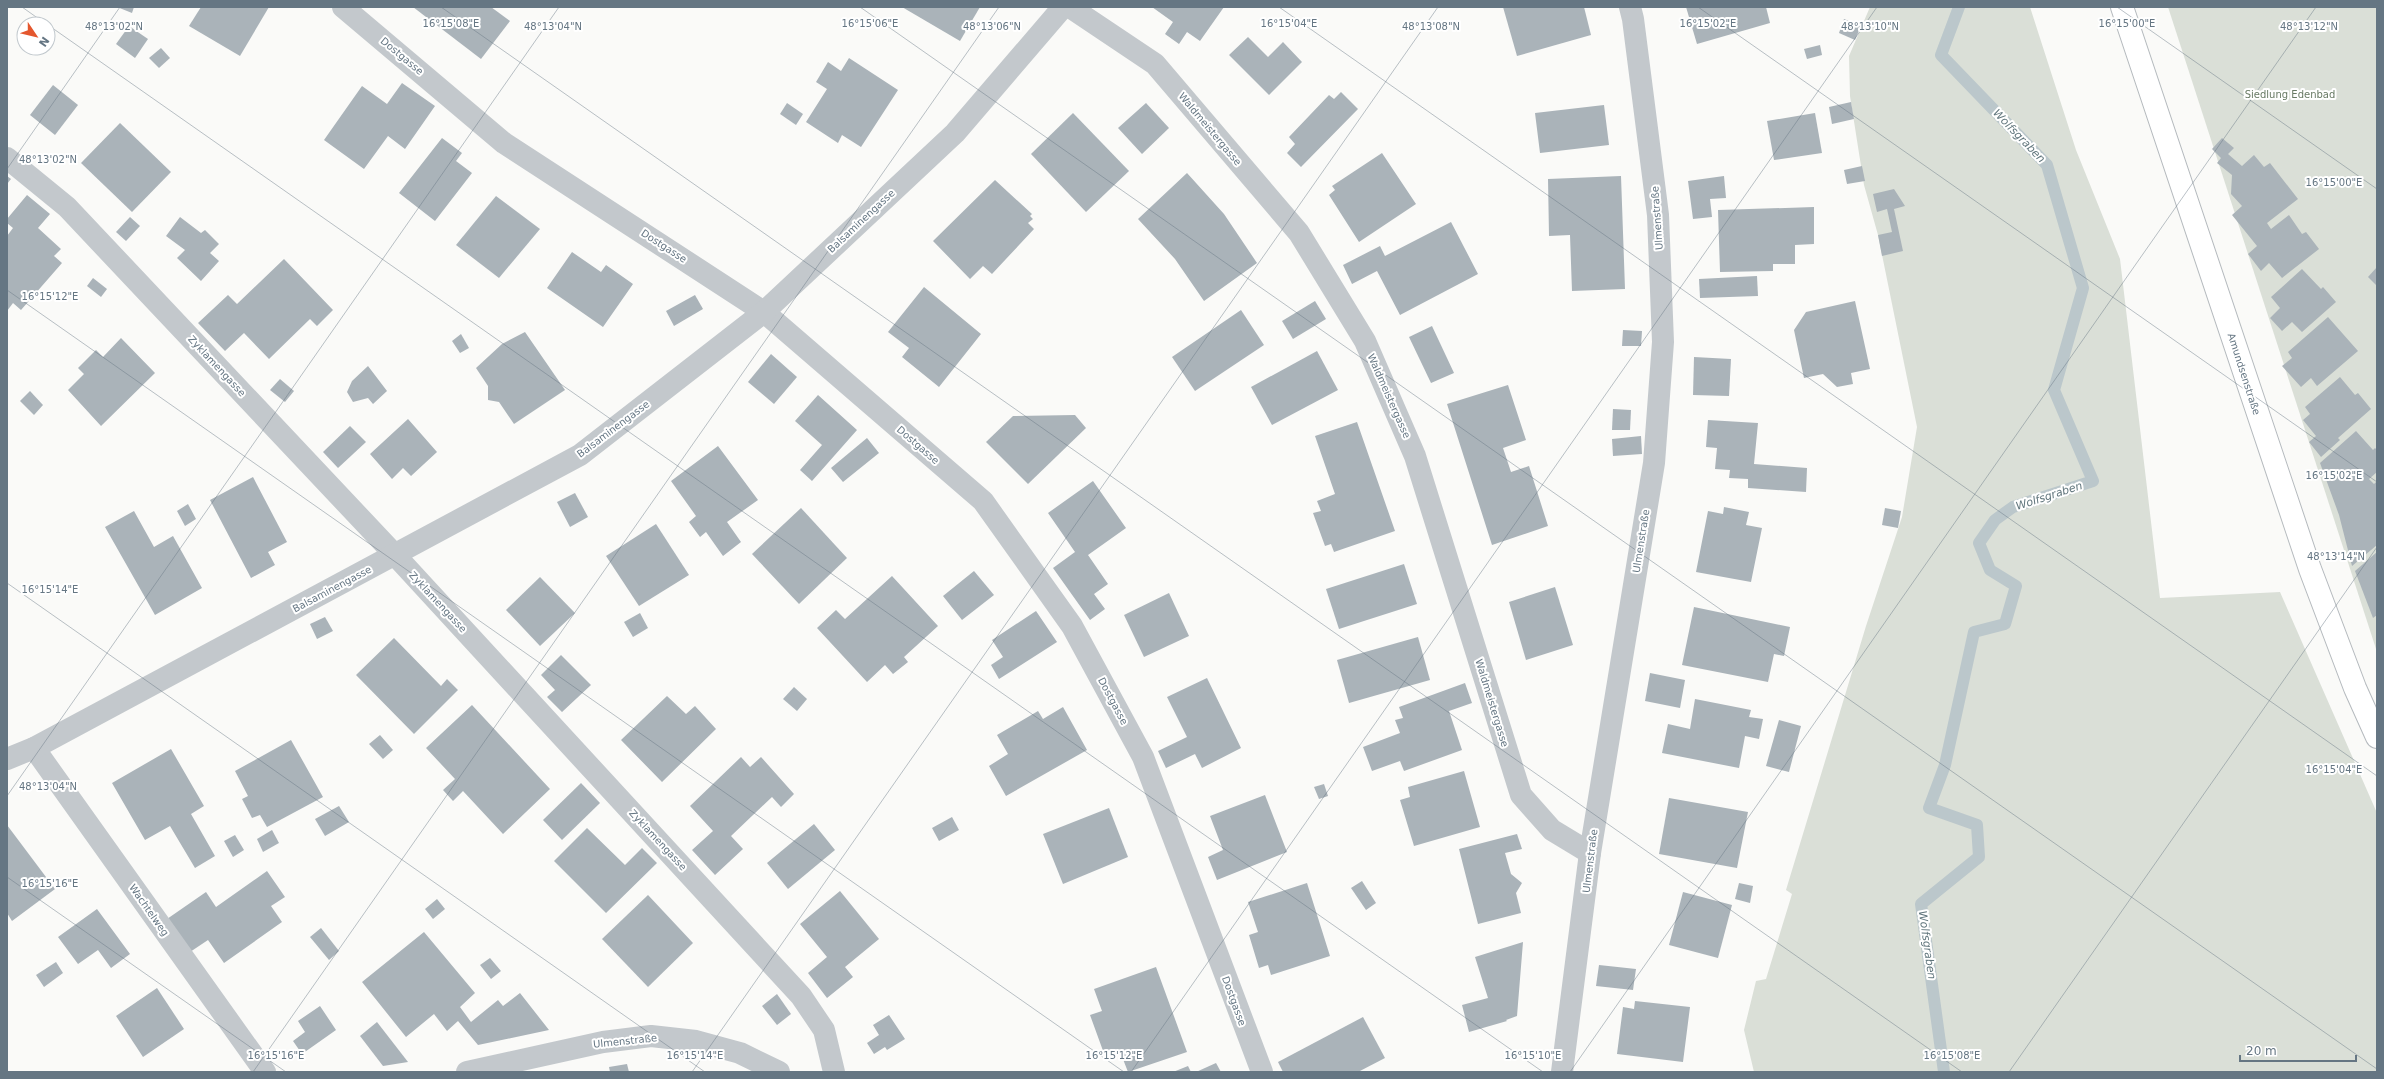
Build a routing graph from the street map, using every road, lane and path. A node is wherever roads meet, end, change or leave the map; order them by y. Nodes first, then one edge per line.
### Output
1 (343, 7) edge
2 (1063, 7) edge
3 (1070, 7) edge
4 (1630, 7) edge
5 (2122, 7) edge
6 (7, 158) edge
7 (764, 312) junction
8 (395, 555) junction
9 (2377, 737) edge
10 (34, 748) junction
11 (7, 760) edge
12 (1590, 853) junction
13 (265, 1072) edge
14 (467, 1072) edge
15 (779, 1072) edge
16 (834, 1072) edge
17 (1262, 1072) edge
18 (1562, 1072) edge

1 - 7 street, Dostgasse
2 - 7 street, Balsaminengasse
3 - 12 street, Waldmeistergasse
4 - 12 street, Ulmenstraße
5 - 9 main road, Amundsenstraße
6 - 8 street, Zyklamengasse
7 - 8 street, Balsaminengasse
7 - 17 street, Dostgasse
8 - 10 street, Balsaminengasse
8 - 16 street, Zyklamengasse
10 - 11 street, Balsaminengasse
10 - 13 street, Wachtelweg
12 - 18 street, Ulmenstraße
14 - 15 street, Ulmenstraße

